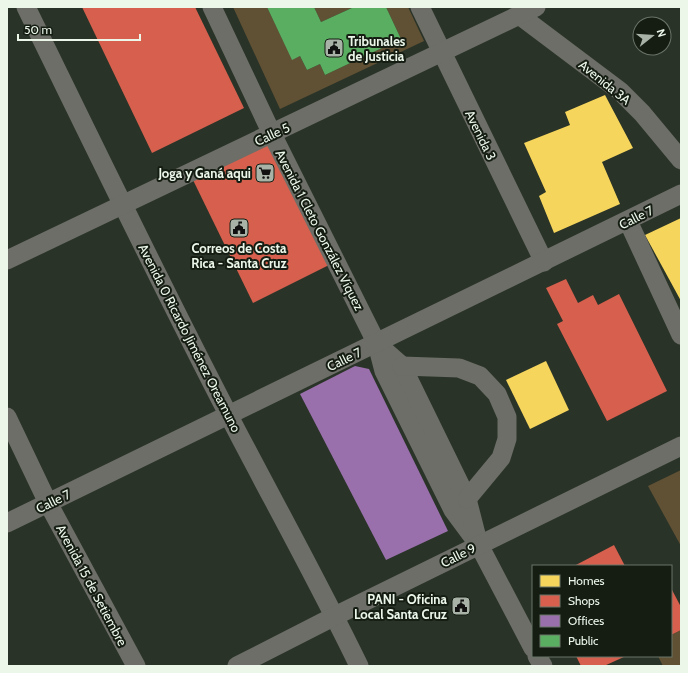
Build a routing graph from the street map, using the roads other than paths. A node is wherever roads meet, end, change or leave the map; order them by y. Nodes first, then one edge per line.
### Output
1 (26, 7) edge
2 (212, 7) edge
3 (420, 7) edge
4 (536, 7) edge
5 (519, 15) junction
6 (441, 53) junction
7 (272, 134) junction
8 (681, 160) edge
9 (681, 194) edge
10 (122, 204) junction
11 (628, 222) junction
12 (7, 260) edge
13 (544, 262) junction
14 (681, 335) edge
15 (377, 344) junction
16 (402, 366) junction
17 (229, 415) junction
18 (7, 417) edge
19 (681, 446) edge
20 (467, 499) junction
21 (48, 503) junction
22 (7, 523) edge
23 (479, 545) junction
24 (335, 616) junction
25 (532, 646) edge
26 (538, 657) edge
27 (136, 666) edge
28 (237, 666) edge
29 (359, 666) edge
30 (543, 666) edge

1 - 10 street, Avenida 0 Ricardo Jiménez Oreamuno
2 - 7 street, Avenida 1 Cleto González Víquez
3 - 6 street, Avenida 3
4 - 5 street, Calle 5
5 - 6 street, Calle 5
5 - 8 street, Avenida 3A
6 - 7 street, Calle 5
6 - 13 street, Avenida 3
7 - 10 street, Calle 5
7 - 15 street, Avenida 1 Cleto González Víquez
9 - 11 street, Calle 7
10 - 12 street, Calle 5
10 - 17 street, Avenida 0 Ricardo Jiménez Oreamuno
11 - 13 street, Calle 7
11 - 14 street
13 - 15 street, Calle 7
15 - 16 street, Avenida 1 Cleto González Víquez
15 - 17 street, Calle 7
15 - 23 street, Avenida 1 Cleto González Víquez
16 - 20 street, Avenida 1 Cleto González Víquez
16 - 20 street
17 - 21 street, Calle 7
17 - 24 street, Avenida 0 Ricardo Jiménez Oreamuno
18 - 21 street, Avenida 15 de Setiembre
19 - 23 street, Calle 9
20 - 23 street, Avenida 1 Cleto González Víquez
21 - 22 street, Calle 7
21 - 27 street, Avenida 15 de Setiembre
23 - 24 street, Calle 9
23 - 25 street, Avenida 1 Cleto González Víquez
24 - 28 street, Calle 9
24 - 29 street, Avenida 0 Ricardo Jiménez Oreamuno
26 - 30 street

